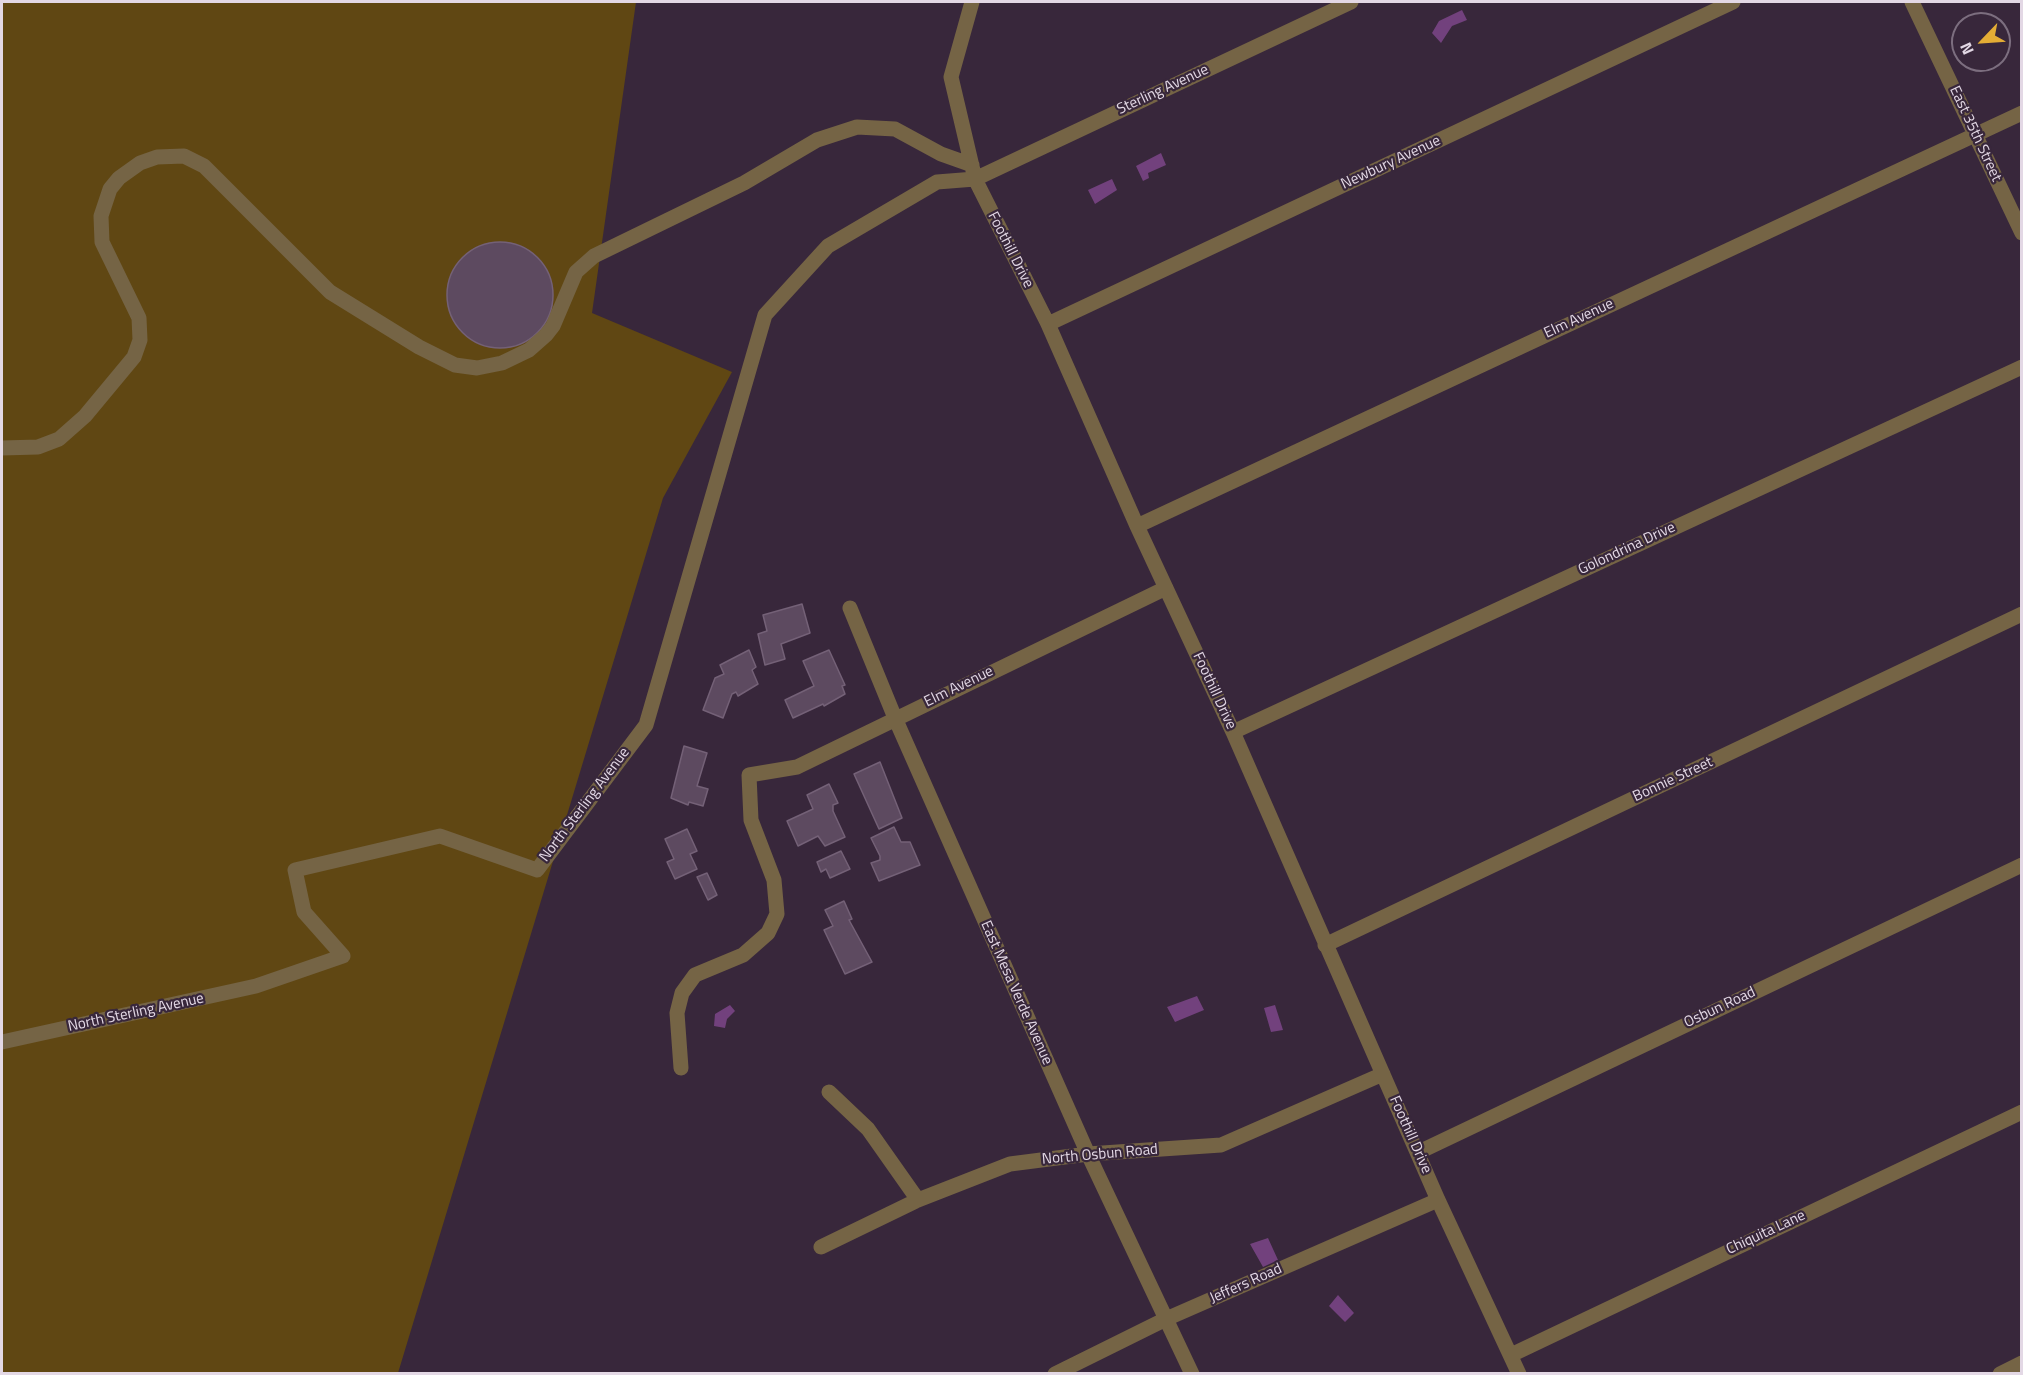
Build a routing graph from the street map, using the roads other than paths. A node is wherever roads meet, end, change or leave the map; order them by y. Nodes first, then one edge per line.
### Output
1 (972, 2) edge
2 (1351, 2) edge
3 (1733, 2) edge
4 (1912, 2) edge
5 (2022, 113) edge
6 (1975, 134) junction
7 (973, 172) junction
8 (2022, 233) edge
9 (1048, 324) junction
10 (2022, 367) edge
11 (2, 448) edge
12 (1137, 526) junction
13 (1166, 588) junction
14 (850, 608) dead end
15 (2022, 614) edge
16 (895, 718) junction
17 (1233, 732) junction
18 (2022, 865) edge
19 (1325, 945) junction
20 (2, 1042) edge
21 (681, 1068) dead end
22 (1383, 1074) junction
23 (829, 1092) dead end
24 (2022, 1112) edge
25 (1419, 1152) junction
26 (1088, 1154) junction
27 (918, 1200) junction
28 (1438, 1200) junction
29 (821, 1247) dead end
30 (1166, 1319) junction
31 (1511, 1355) junction
32 (2022, 1364) edge
33 (1055, 1374) edge
34 (1192, 1374) edge
35 (1519, 1374) edge
36 (2001, 1374) edge

1 - 7 street, Foothill Drive
2 - 7 street, Sterling Avenue
3 - 9 street, Newbury Avenue
4 - 6 street, East 35th Street
5 - 6 street, Elm Avenue
6 - 8 street, East 35th Street
6 - 12 street, Elm Avenue
7 - 9 street, Foothill Drive
7 - 11 street
7 - 20 street, North Sterling Avenue
9 - 12 street, Foothill Drive
10 - 17 street, Golondrina Drive
12 - 13 street, Foothill Drive
13 - 16 street, Elm Avenue
13 - 17 street, Foothill Drive
14 - 16 street, East Mesa Verde Avenue
15 - 19 street, Bonnie Street
16 - 21 street, Elm Avenue
16 - 26 street, East Mesa Verde Avenue
17 - 19 street, Foothill Drive
18 - 25 street, Osbun Road
19 - 22 street, Foothill Drive
22 - 25 street, Foothill Drive
22 - 26 street, North Osbun Road
23 - 27 street
24 - 31 street, Chiquita Lane
25 - 28 street, Foothill Drive
26 - 27 street, North Osbun Road
26 - 30 street, East Mesa Verde Avenue
27 - 29 street, North Osbun Road
28 - 30 street, Jeffers Road
28 - 31 street, Foothill Drive
30 - 33 street, Jeffers Road
30 - 34 street, East Mesa Verde Avenue
31 - 35 street, Foothill Drive
32 - 36 street

